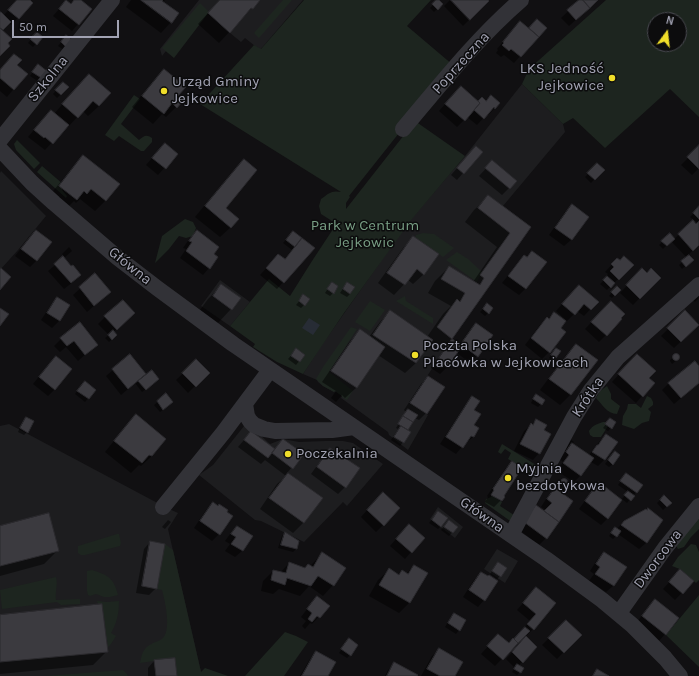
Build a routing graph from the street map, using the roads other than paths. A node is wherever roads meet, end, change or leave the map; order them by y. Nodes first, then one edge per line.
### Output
1 (112, 0) edge
2 (521, 0) edge
3 (403, 129) dead end
4 (0, 140) edge
5 (0, 149) edge
6 (699, 285) edge
7 (270, 370) junction
8 (246, 404) junction
9 (354, 427) junction
10 (699, 506) edge
11 (163, 507) dead end
12 (511, 535) junction
13 (619, 613) junction
14 (680, 676) edge

1 - 4 street, Szkolna
2 - 3 street, Poprzeczna
5 - 7 street, Główna
6 - 12 street, Krótka
7 - 8 street
7 - 9 street, Główna
8 - 9 street
8 - 11 street
9 - 12 street, Główna
10 - 13 street, Dworcowa
12 - 13 street, Główna
13 - 14 street, Główna

